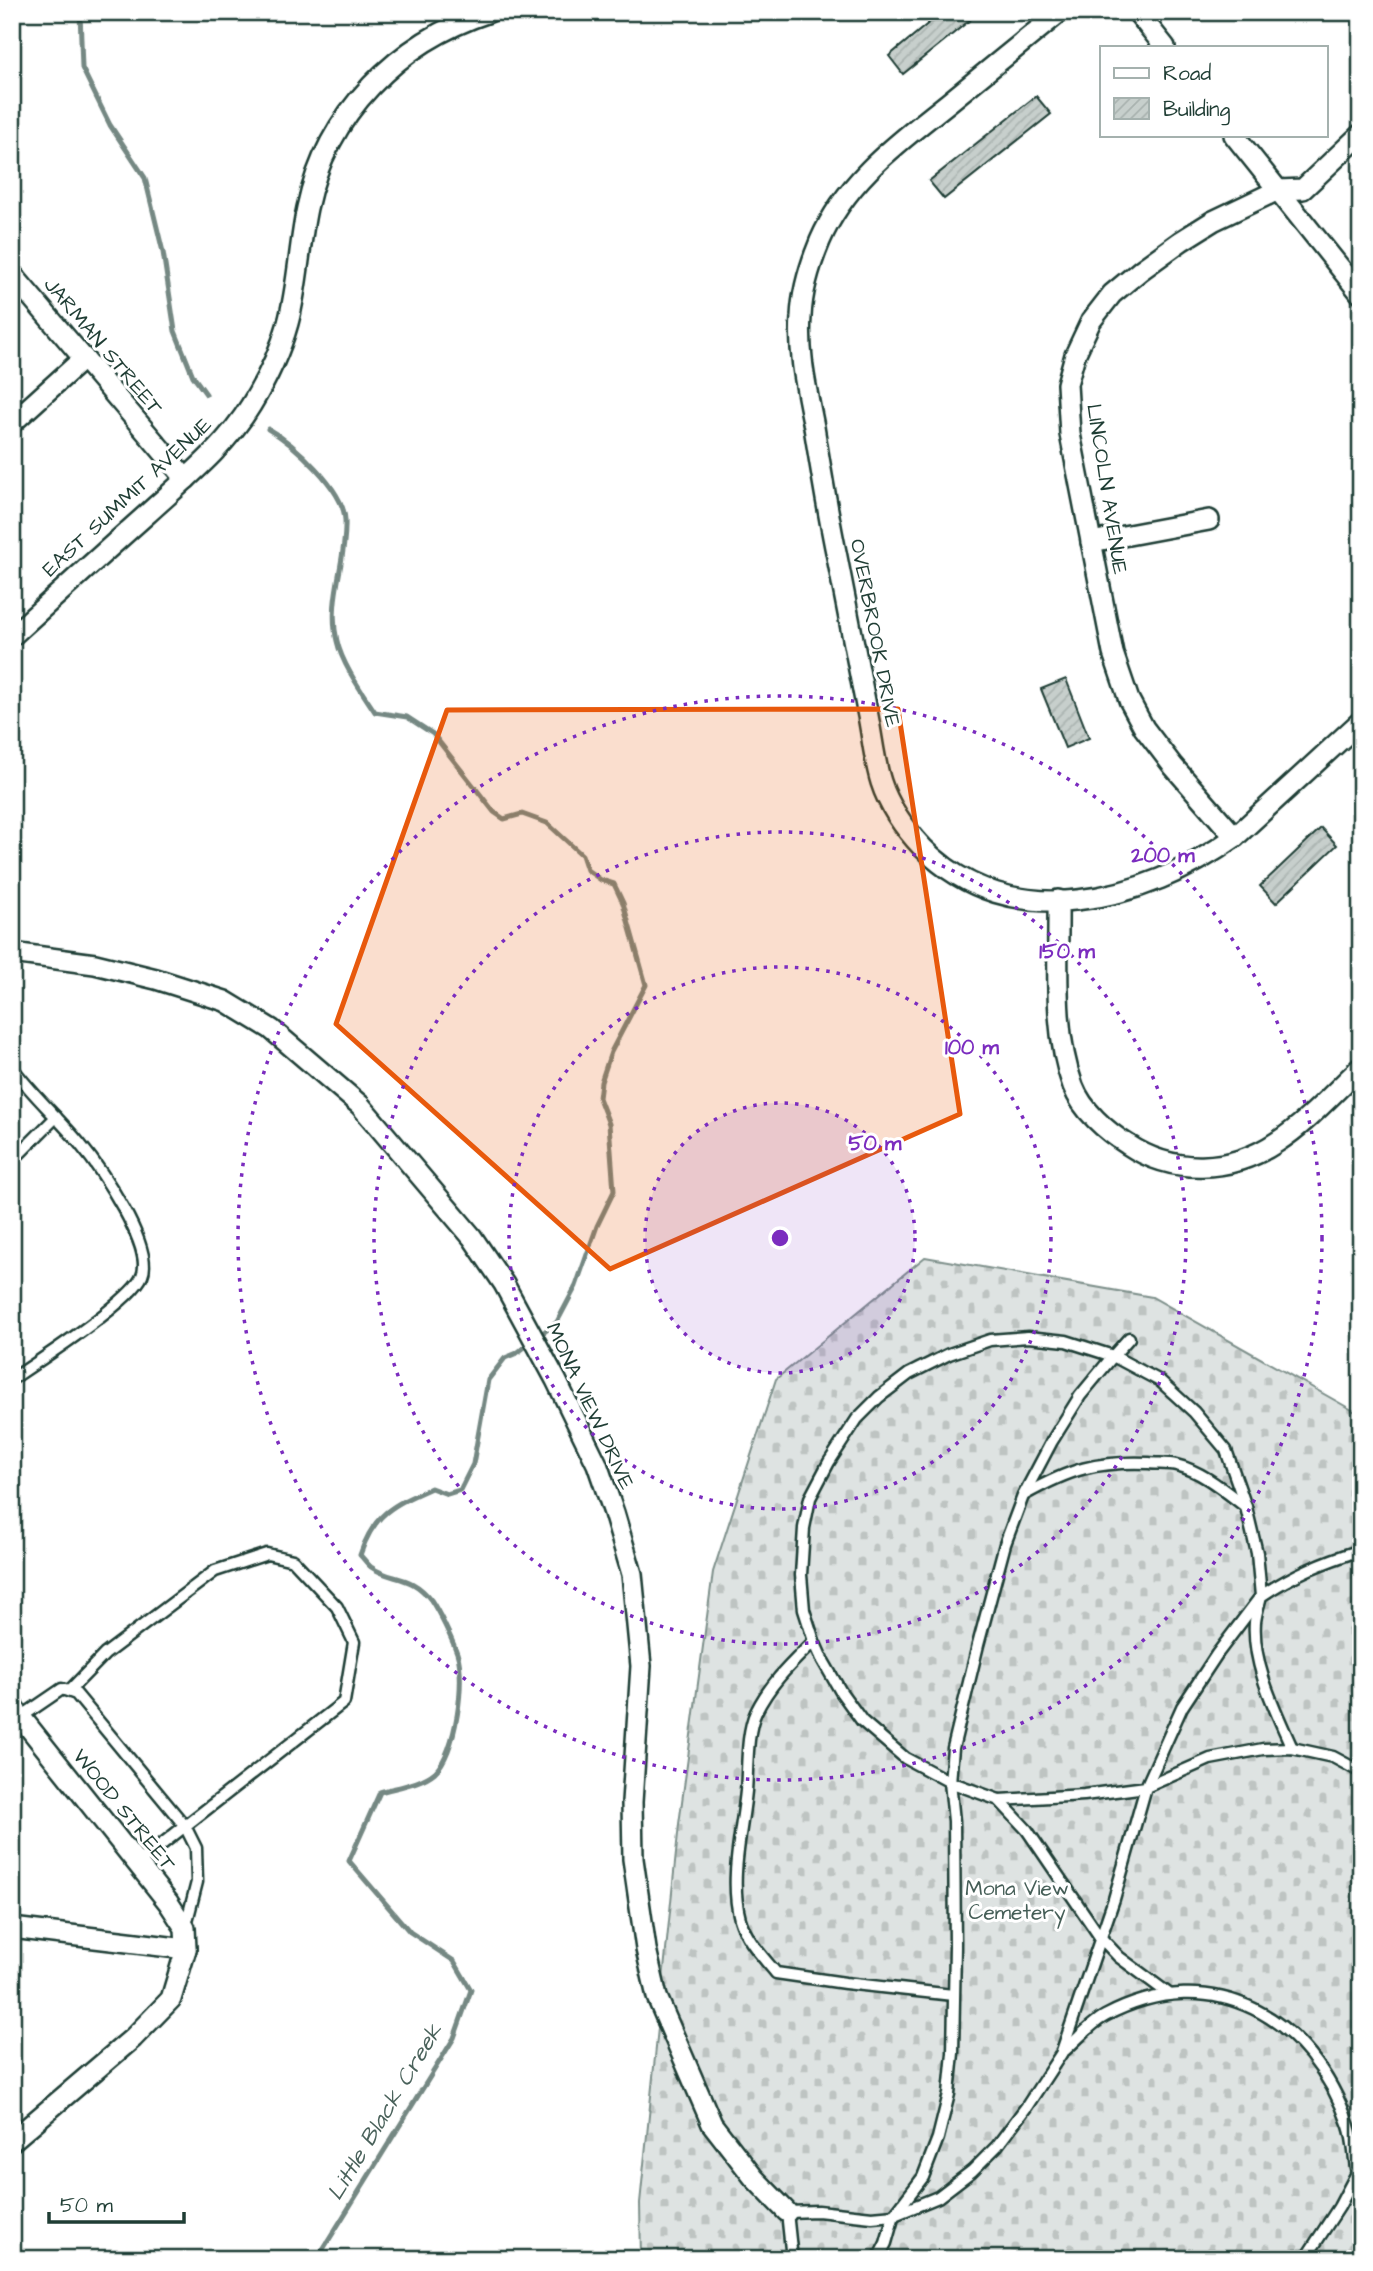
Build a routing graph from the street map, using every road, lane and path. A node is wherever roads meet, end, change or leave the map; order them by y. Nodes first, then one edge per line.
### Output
1 (489, 12) edge
2 (1060, 12) edge
3 (1137, 12) edge
4 (1164, 46) edge
5 (1361, 134) edge
6 (1235, 136) edge
7 (1278, 190) junction
8 (12, 274) edge
9 (1361, 294) edge
10 (84, 358) junction
11 (12, 423) edge
12 (186, 479) junction
13 (1209, 520) dead end
14 (1091, 542) junction
15 (12, 636) edge
16 (1361, 721) edge
17 (1235, 837) junction
18 (1058, 901) junction
19 (12, 953) edge
20 (12, 1067) edge
21 (1361, 1067) edge
22 (55, 1117) junction
23 (12, 1161) edge
24 (1129, 1338) dead end
25 (1113, 1356) junction
26 (12, 1380) edge
27 (1023, 1496) junction
28 (1246, 1507) junction
29 (1361, 1550) edge
30 (1261, 1595) junction
31 (814, 1641) junction
32 (70, 1690) junction
33 (16, 1712) edge
34 (1292, 1748) junction
35 (1361, 1772) edge
36 (950, 1782) junction
37 (1146, 1787) junction
38 (999, 1800) junction
39 (186, 1826) junction
40 (138, 1863) junction
41 (12, 1928) edge
42 (185, 1928) junction
43 (1100, 1937) junction
44 (186, 1949) junction
45 (1169, 1994) junction
46 (953, 1995) junction
47 (1061, 2054) junction
48 (12, 2141) edge
49 (1359, 2173) edge
50 (787, 2211) junction
51 (894, 2215) junction
52 (792, 2259) edge
53 (878, 2259) edge
54 (1305, 2259) edge

1 - 12 street, EAST SUMMIT AVENUE
2 - 18 street, OVERBROOK DRIVE
3 - 4 street
5 - 7 street, LINCOLN AVENUE
6 - 7 street
7 - 9 street
7 - 14 street, LINCOLN AVENUE
8 - 10 street, JARMAN STREET
10 - 11 street
10 - 12 street, JARMAN STREET
12 - 15 street, EAST SUMMIT AVENUE
13 - 14 street
14 - 17 street, LINCOLN AVENUE
16 - 17 street, OVERBROOK DRIVE
17 - 18 street, OVERBROOK DRIVE
18 - 21 street
19 - 50 street, MONA VIEW DRIVE
20 - 22 lane
22 - 23 lane
22 - 26 lane
24 - 25 lane
25 - 27 lane
25 - 28 lane
25 - 31 lane
27 - 28 lane
27 - 36 lane
28 - 30 lane
29 - 30 lane
30 - 34 lane
30 - 37 lane
31 - 36 lane
31 - 46 lane
32 - 33 lane
32 - 39 lane
32 - 39 lane
33 - 40 street, WOOD STREET
34 - 35 lane
34 - 37 lane
36 - 38 lane
36 - 46 lane
37 - 38 lane
37 - 43 lane
38 - 43 lane
39 - 40 lane
39 - 42 lane
40 - 42 street, WOOD STREET
41 - 44 street
42 - 44 street
43 - 45 lane
43 - 47 lane
44 - 48 street
45 - 47 lane
45 - 49 lane
46 - 51 lane
47 - 51 lane
49 - 54 lane
50 - 51 lane
50 - 52 lane
51 - 53 lane

